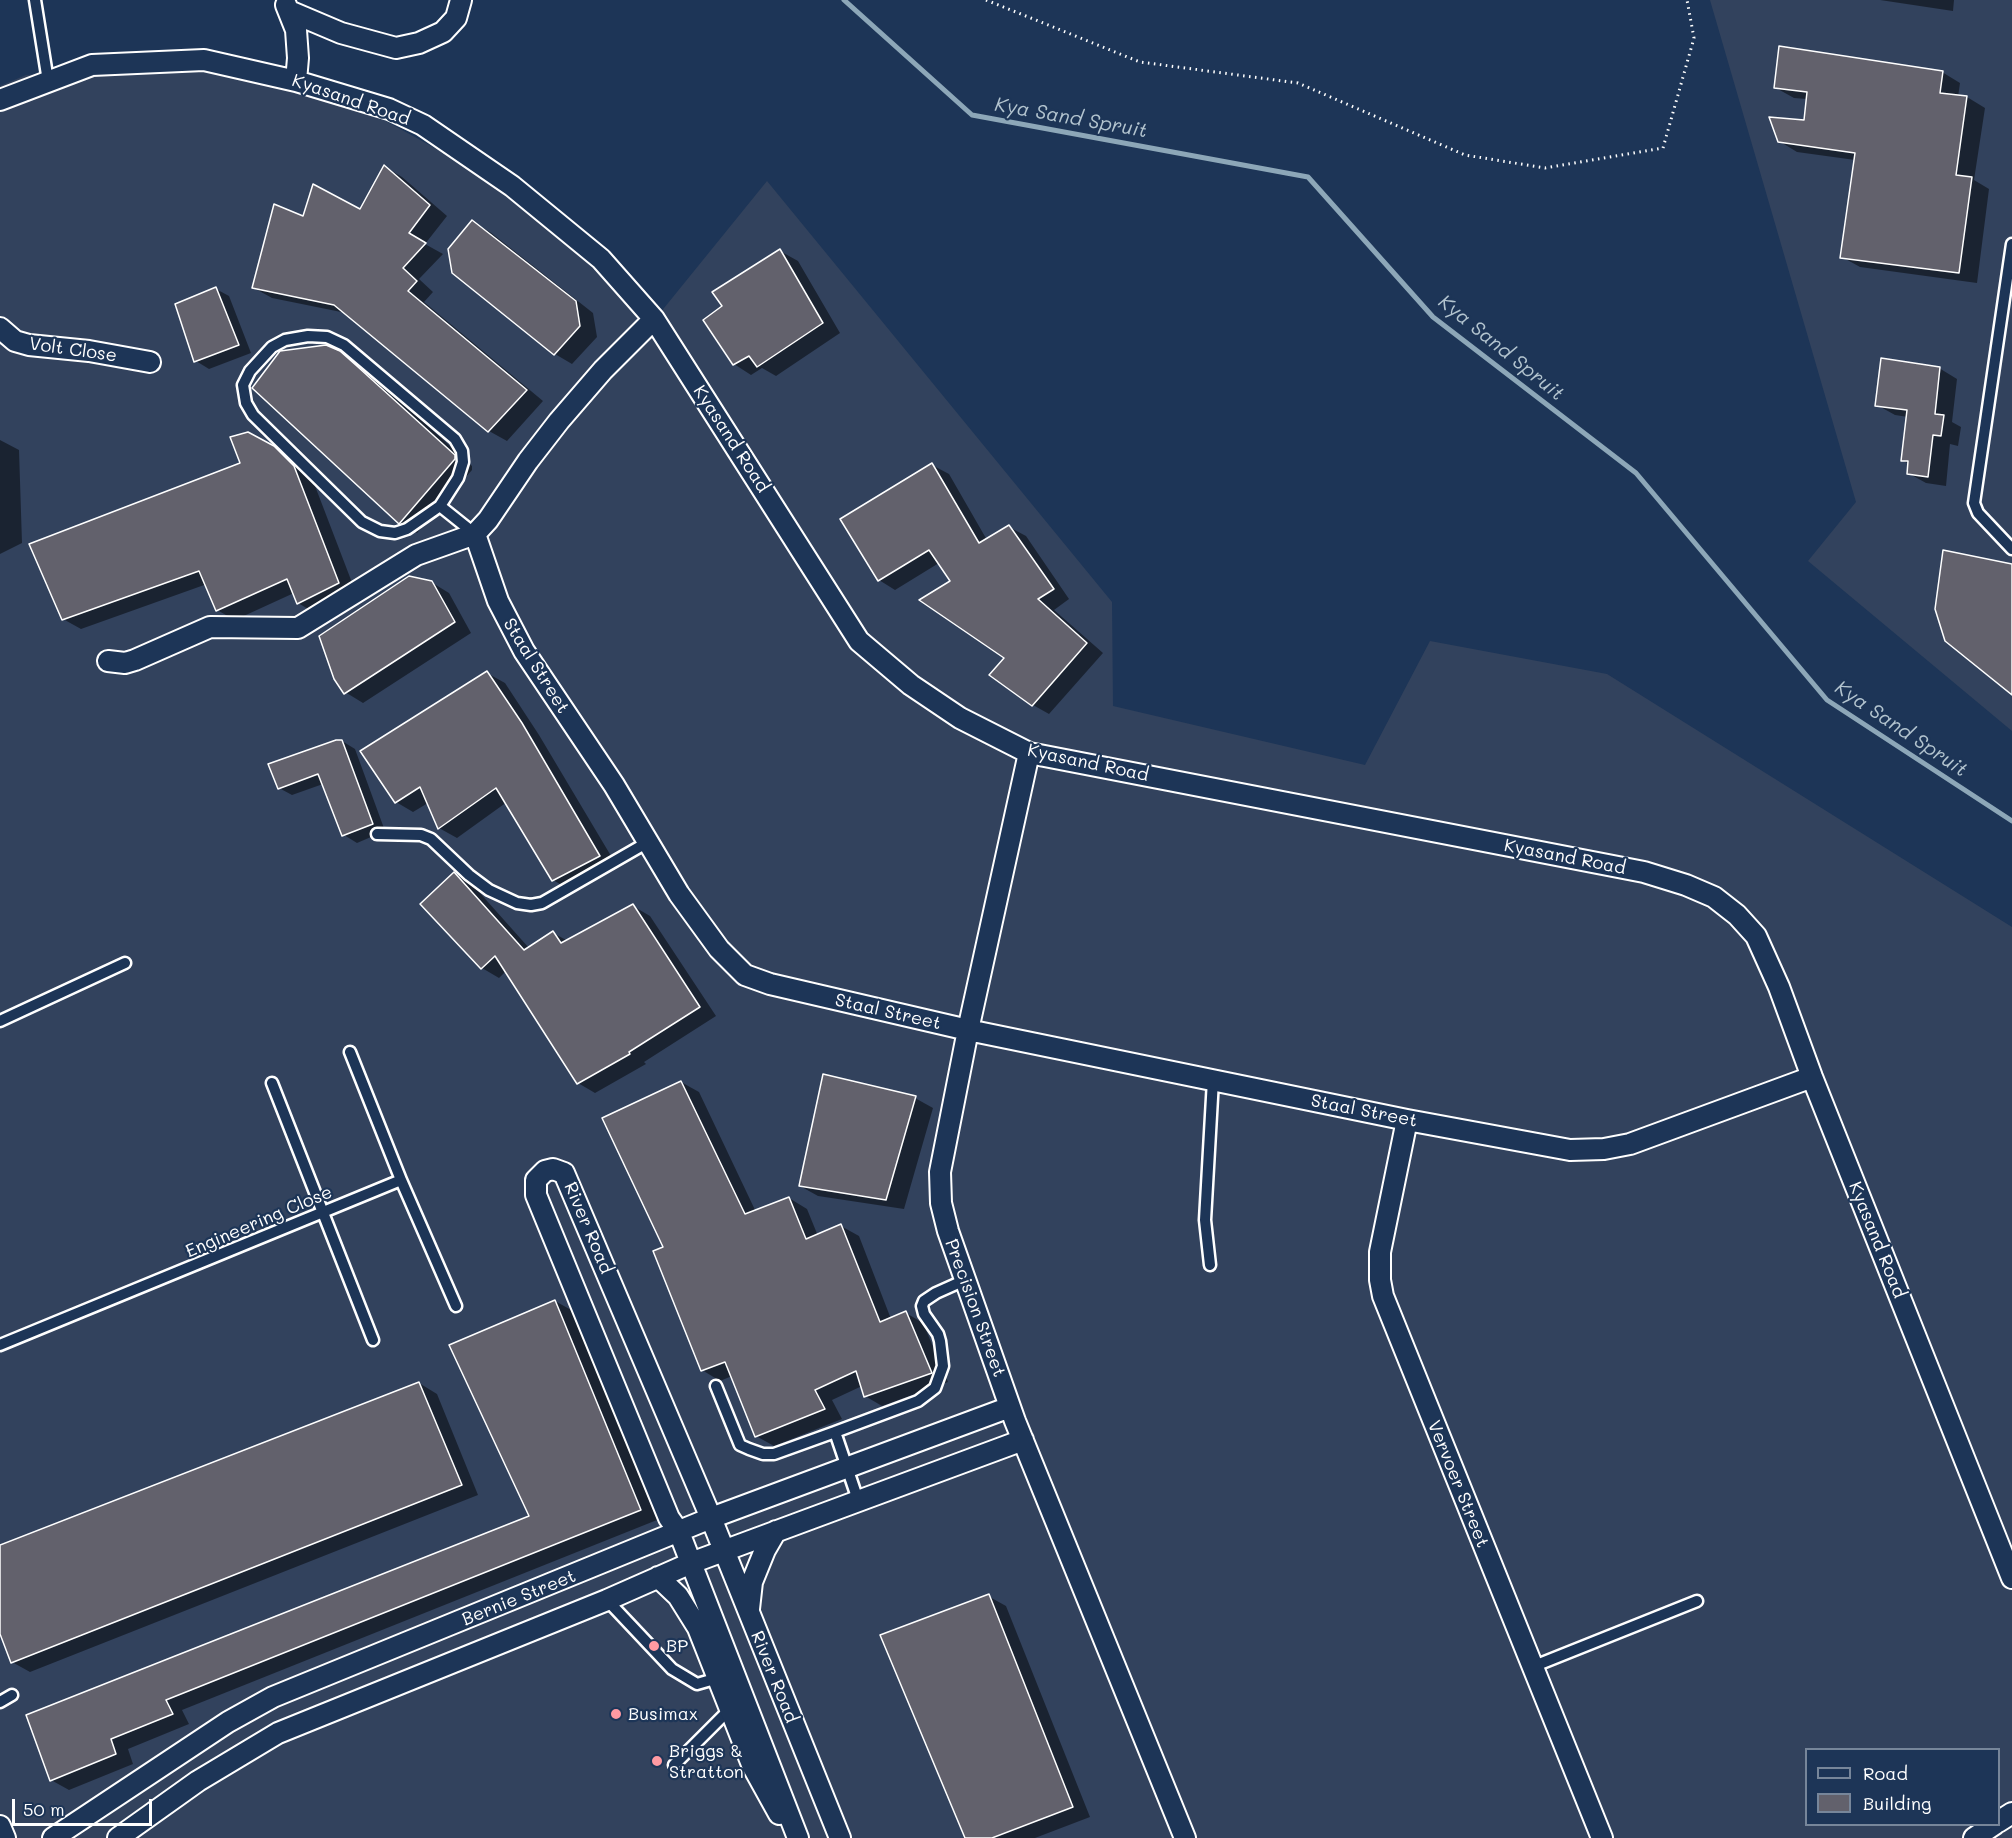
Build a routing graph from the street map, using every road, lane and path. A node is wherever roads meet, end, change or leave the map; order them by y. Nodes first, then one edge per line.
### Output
1 (35, 0) edge
2 (461, 0) edge
3 (986, 0) edge
4 (1687, 0) edge
5 (286, 5) edge
6 (48, 81) junction
7 (296, 81) junction
8 (0, 100) edge
9 (2012, 244) edge
10 (654, 319) junction
11 (0, 328) edge
12 (150, 362) dead end
13 (440, 506) junction
14 (475, 534) junction
15 (2012, 549) edge
16 (108, 661) dead end
17 (1029, 753) junction
18 (377, 834) dead end
19 (648, 842) junction
20 (125, 963) dead end
21 (0, 1021) edge
22 (968, 1030) junction
23 (350, 1052) dead end
24 (1812, 1077) junction
25 (1213, 1080) junction
26 (272, 1083) dead end
27 (1407, 1120) junction
28 (401, 1180) junction
29 (322, 1214) junction
30 (1210, 1265) dead end
31 (965, 1280) junction
32 (456, 1306) dead end
33 (373, 1340) dead end
34 (0, 1345) edge
35 (716, 1386) dead end
36 (1010, 1407) junction
37 (835, 1432) junction
38 (1023, 1440) junction
39 (848, 1468) junction
40 (858, 1500) junction
41 (711, 1518) junction
42 (776, 1531) junction
43 (679, 1532) junction
44 (724, 1551) junction
45 (691, 1563) junction
46 (658, 1577) junction
47 (2012, 1578) edge
48 (607, 1600) junction
49 (1697, 1601) dead end
50 (748, 1613) junction
51 (1532, 1667) junction
52 (718, 1678) junction
53 (12, 1695) dead end
54 (0, 1702) edge
55 (730, 1709) junction
56 (674, 1765) dead end
57 (0, 1826) edge
58 (1992, 1826) edge
59 (5, 1838) edge
60 (52, 1838) edge
61 (118, 1838) edge
62 (798, 1838) edge
63 (840, 1838) edge
64 (1185, 1838) edge
65 (1602, 1838) edge
66 (1974, 1838) edge

1 - 6 lane
2 - 5 street
3 - 4 path
5 - 7 street
6 - 7 street, Kyasand Road
6 - 8 street, Kyasand Road
7 - 10 street, Kyasand Road
9 - 15 lane
10 - 14 street
10 - 17 street, Kyasand Road
11 - 12 street, Volt Close
13 - 13 lane
13 - 14 lane
14 - 16 street
14 - 19 street, Staal Street
17 - 22 street, Precision Street
17 - 24 street, Kyasand Road
18 - 19 lane
19 - 22 street, Staal Street
20 - 21 lane
22 - 25 street, Staal Street
22 - 31 street, Precision Street
23 - 28 lane
24 - 27 street, Staal Street
24 - 47 street, Kyasand Road
25 - 27 street, Staal Street
25 - 30 lane
26 - 29 lane
27 - 51 street, Vervoer Street
28 - 29 lane, Engineering Close
28 - 32 lane
29 - 33 lane
29 - 34 lane, Engineering Close
31 - 36 street, Precision Street
31 - 37 lane
35 - 37 lane
36 - 38 street, Precision Street
36 - 39 street, Bernie Street
37 - 39 lane
38 - 40 street, Bernie Street
38 - 64 street, Precision Street
39 - 40 lane
39 - 41 street, Bernie Street
40 - 42 street, Bernie Street
41 - 43 street, Bernie Street
41 - 43 street, River Road
41 - 44 street, River Road
42 - 44 street, Bernie Street
42 - 50 street
43 - 45 street, River Road
43 - 60 street, Bernie Street
44 - 45 street, Bernie Street
44 - 50 street, River Road
45 - 46 street, Bernie Street
45 - 62 street, River Road
46 - 48 street, Bernie Street
46 - 52 street
48 - 52 lane
48 - 61 street, Bernie Street
49 - 51 lane
50 - 63 street, River Road
51 - 65 street, Vervoer Street
52 - 55 street
53 - 54 lane
55 - 56 lane
55 - 62 street
57 - 59 street
58 - 66 street

